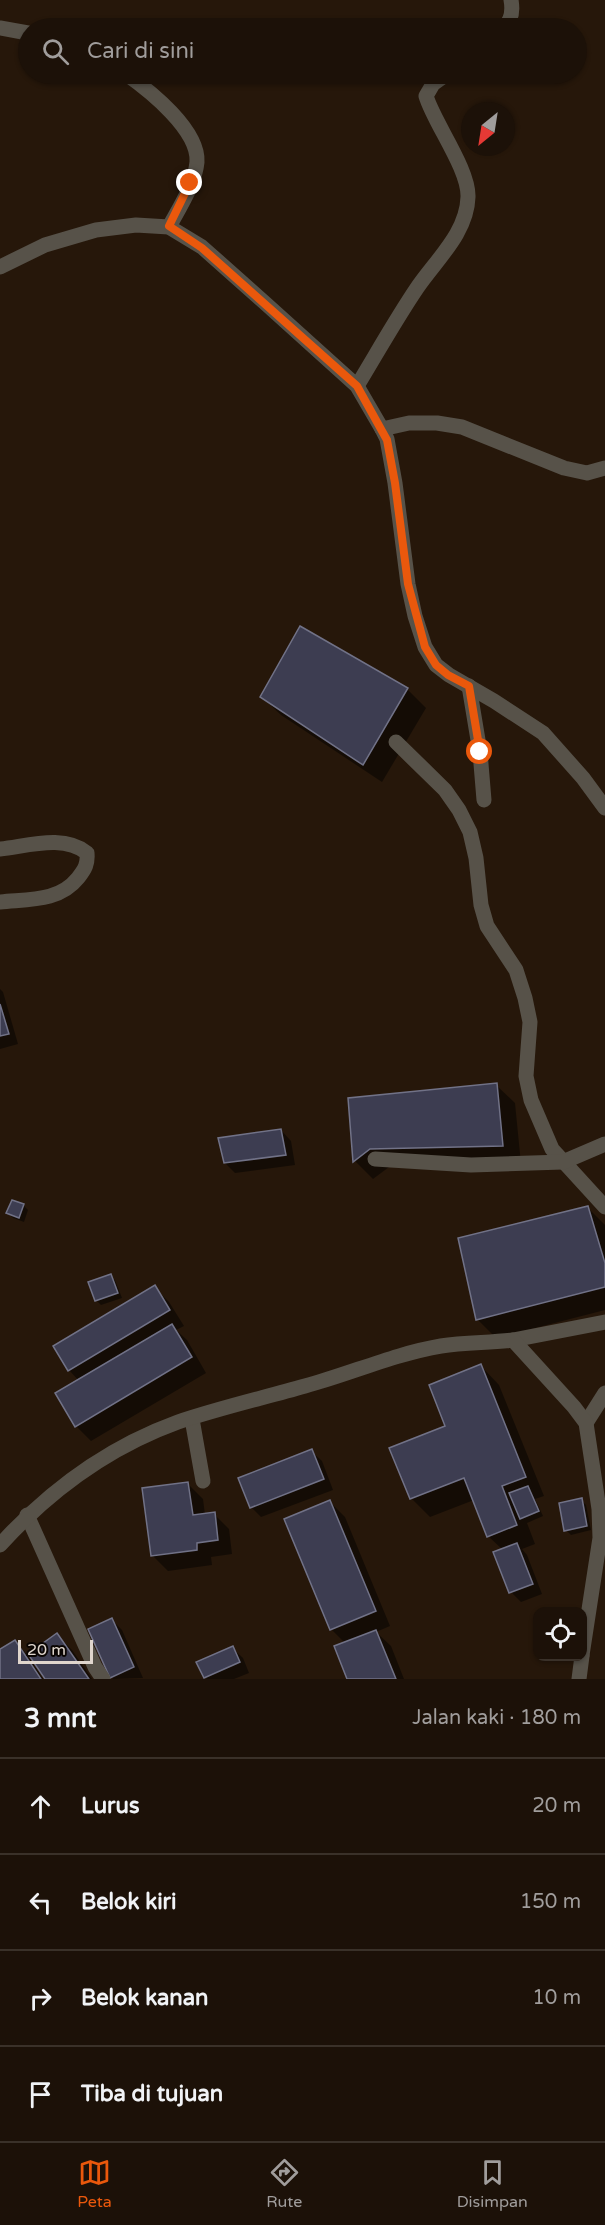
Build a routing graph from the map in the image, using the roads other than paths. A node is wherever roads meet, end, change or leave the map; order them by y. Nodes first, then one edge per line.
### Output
1 (511, 0) edge
2 (510, 18) edge
3 (0, 28) edge
4 (18, 31) edge
5 (140, 84) edge
6 (433, 84) edge
7 (169, 226) junction
8 (0, 267) edge
9 (357, 386) junction
10 (382, 429) junction
11 (605, 468) edge
12 (469, 686) junction
13 (396, 742) dead end
14 (484, 800) dead end
15 (605, 808) edge
16 (0, 849) edge
17 (0, 902) edge
18 (605, 1144) edge
19 (375, 1159) dead end
20 (563, 1162) junction
21 (605, 1207) edge
22 (605, 1322) edge
23 (513, 1340) junction
24 (605, 1393) edge
25 (192, 1419) junction
26 (586, 1423) junction
27 (203, 1481) dead end
28 (27, 1515) junction
29 (0, 1545) edge
30 (587, 1623) edge
31 (581, 1661) edge
32 (103, 1679) edge
33 (579, 1679) edge

1 - 2 street
3 - 4 street
5 - 7 street
6 - 9 street
7 - 8 street
7 - 9 street
9 - 10 street
10 - 11 street
10 - 12 street
12 - 14 street
12 - 15 street
13 - 20 street
16 - 17 street
18 - 20 street
19 - 20 street
20 - 21 street
22 - 23 street
23 - 25 street
23 - 26 street
24 - 26 street
25 - 27 street
25 - 28 street
26 - 30 street
28 - 29 street
28 - 32 street
31 - 33 street

